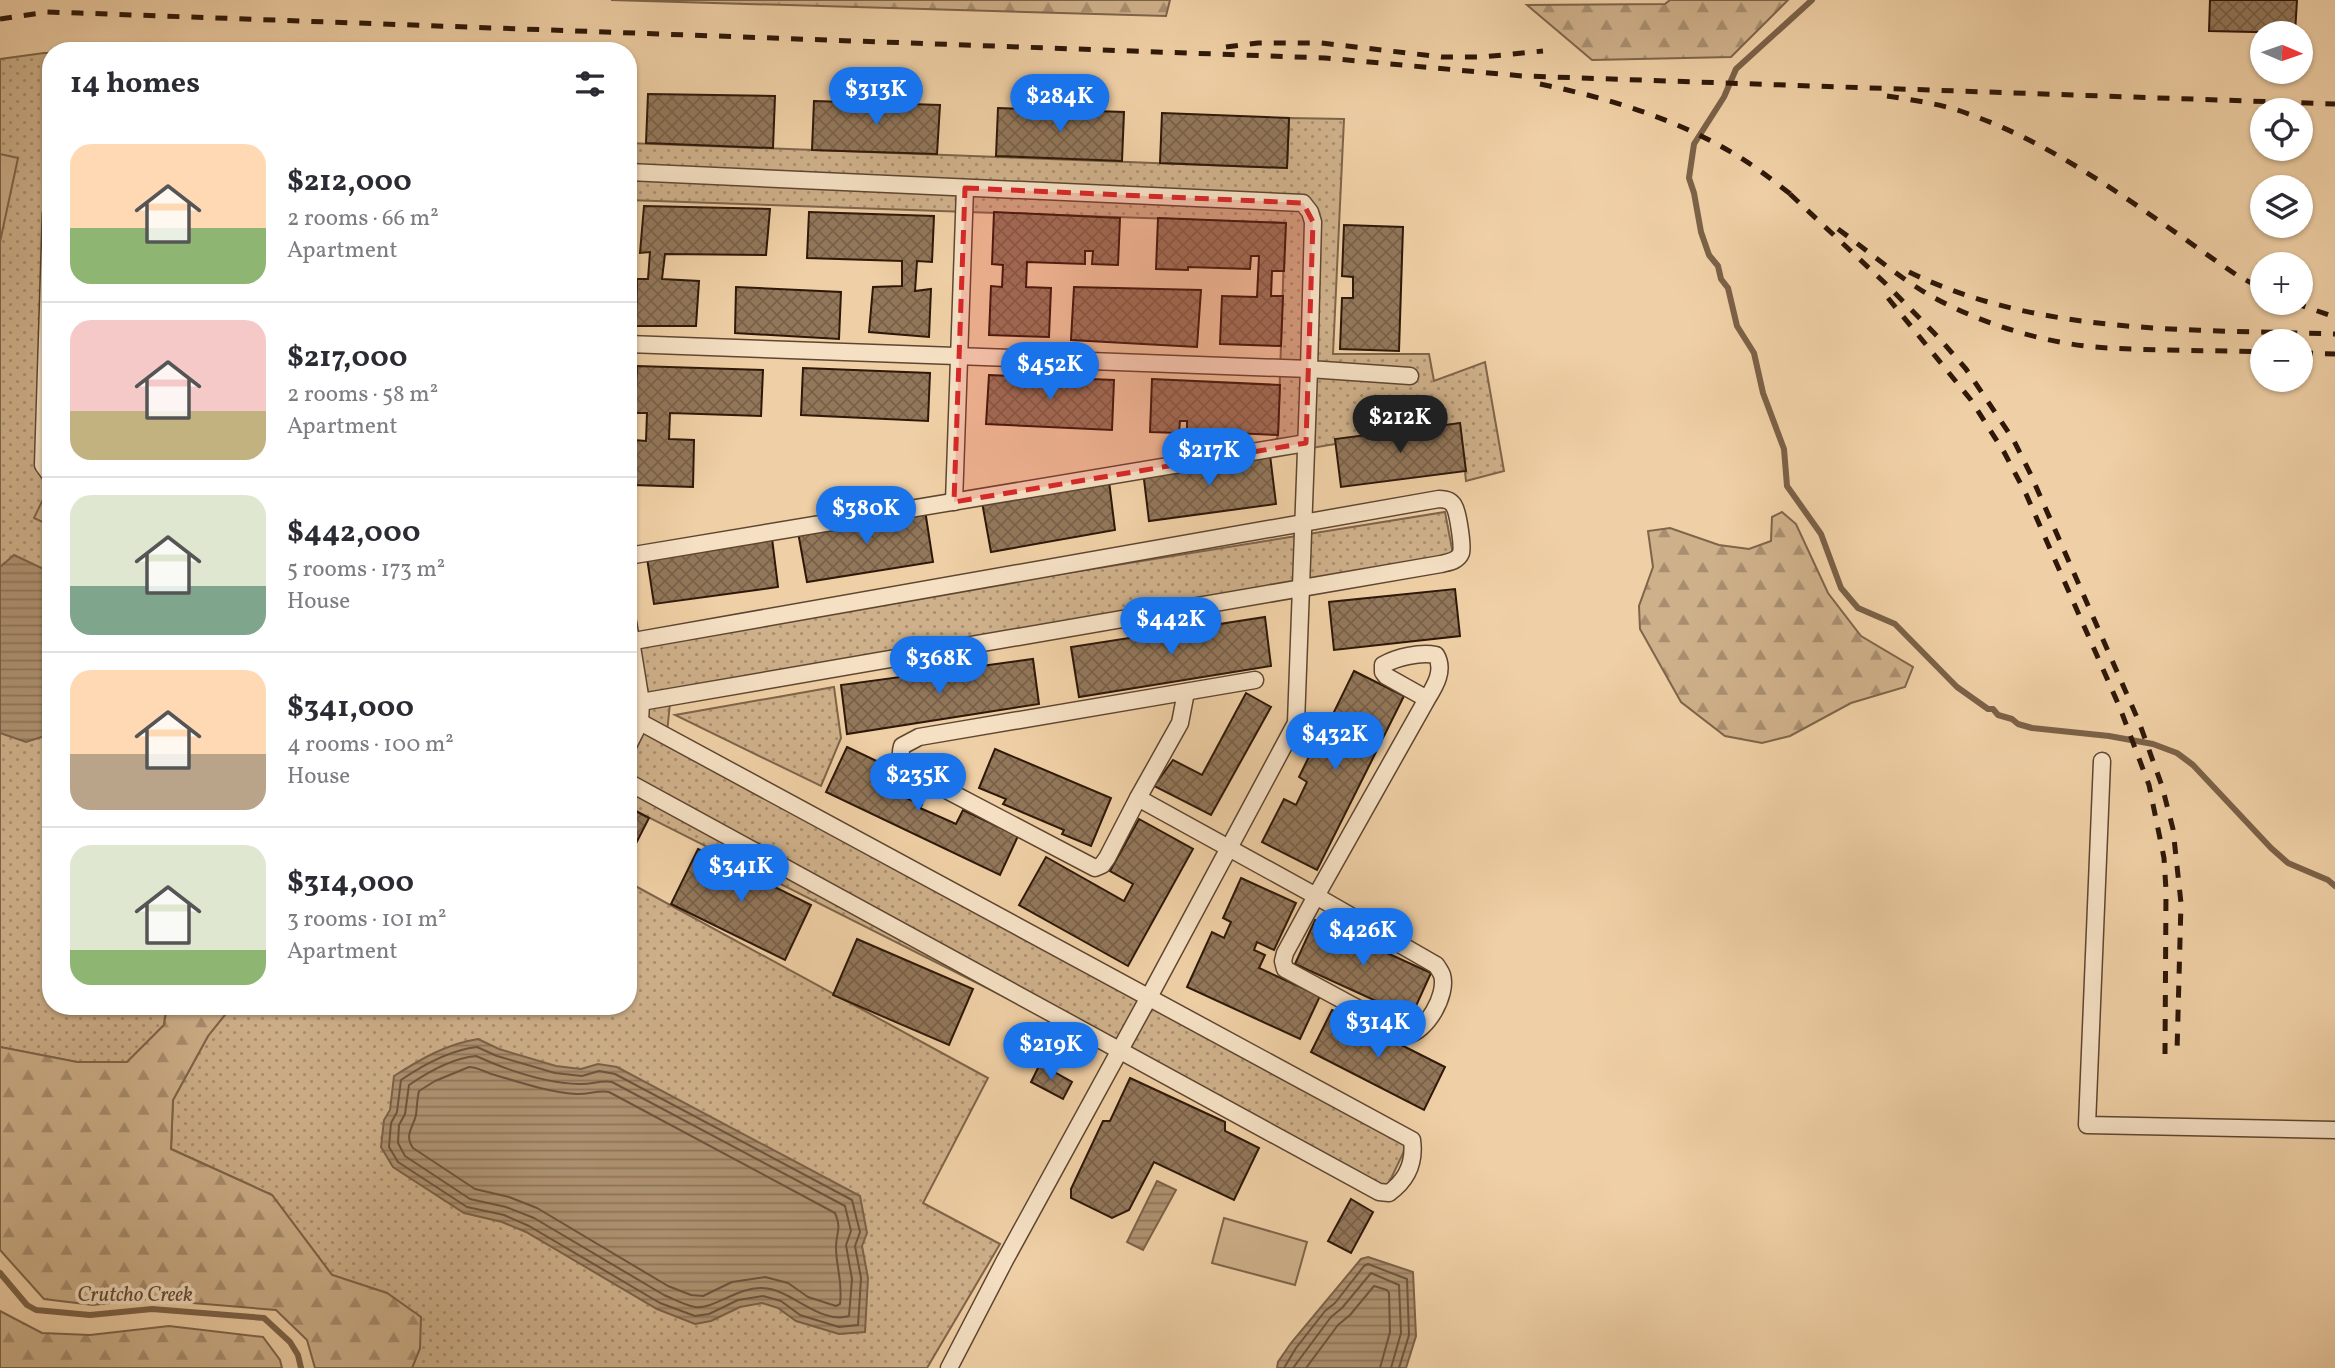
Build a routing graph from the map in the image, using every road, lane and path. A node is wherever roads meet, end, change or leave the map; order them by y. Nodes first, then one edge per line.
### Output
1 (637, 172) edge
2 (965, 188) junction
3 (637, 344) edge
4 (959, 356) junction
5 (1308, 369) junction
6 (1410, 376) dead end
7 (1306, 443) junction
8 (954, 502) junction
9 (1304, 522) junction
10 (637, 555) edge
11 (1302, 587) junction
12 (637, 641) edge
13 (637, 680) edge
14 (1255, 680) dead end
15 (1186, 692) junction
16 (1427, 699) dead end
17 (641, 702) junction
18 (640, 722) junction
19 (637, 728) edge
20 (2102, 761) dead end
21 (637, 787) edge
22 (1138, 798) junction
23 (1229, 847) junction
24 (1316, 896) junction
25 (1149, 997) junction
26 (1119, 1052) junction
27 (2335, 1130) edge
28 (949, 1368) edge

1 - 2 street
2 - 4 street
2 - 5 street
3 - 4 street
4 - 5 street
4 - 8 street
5 - 6 street
5 - 7 street
7 - 8 street
7 - 9 street
8 - 10 street
9 - 11 street
9 - 11 street
9 - 12 street
11 - 17 street
11 - 23 street
13 - 17 street
14 - 15 street
15 - 22 street
15 - 22 street
16 - 24 street
17 - 18 street
18 - 19 street
18 - 25 street
20 - 27 street
21 - 26 street
22 - 23 street
23 - 24 street
23 - 25 street
24 - 24 street
25 - 26 street
25 - 26 street
26 - 28 street

